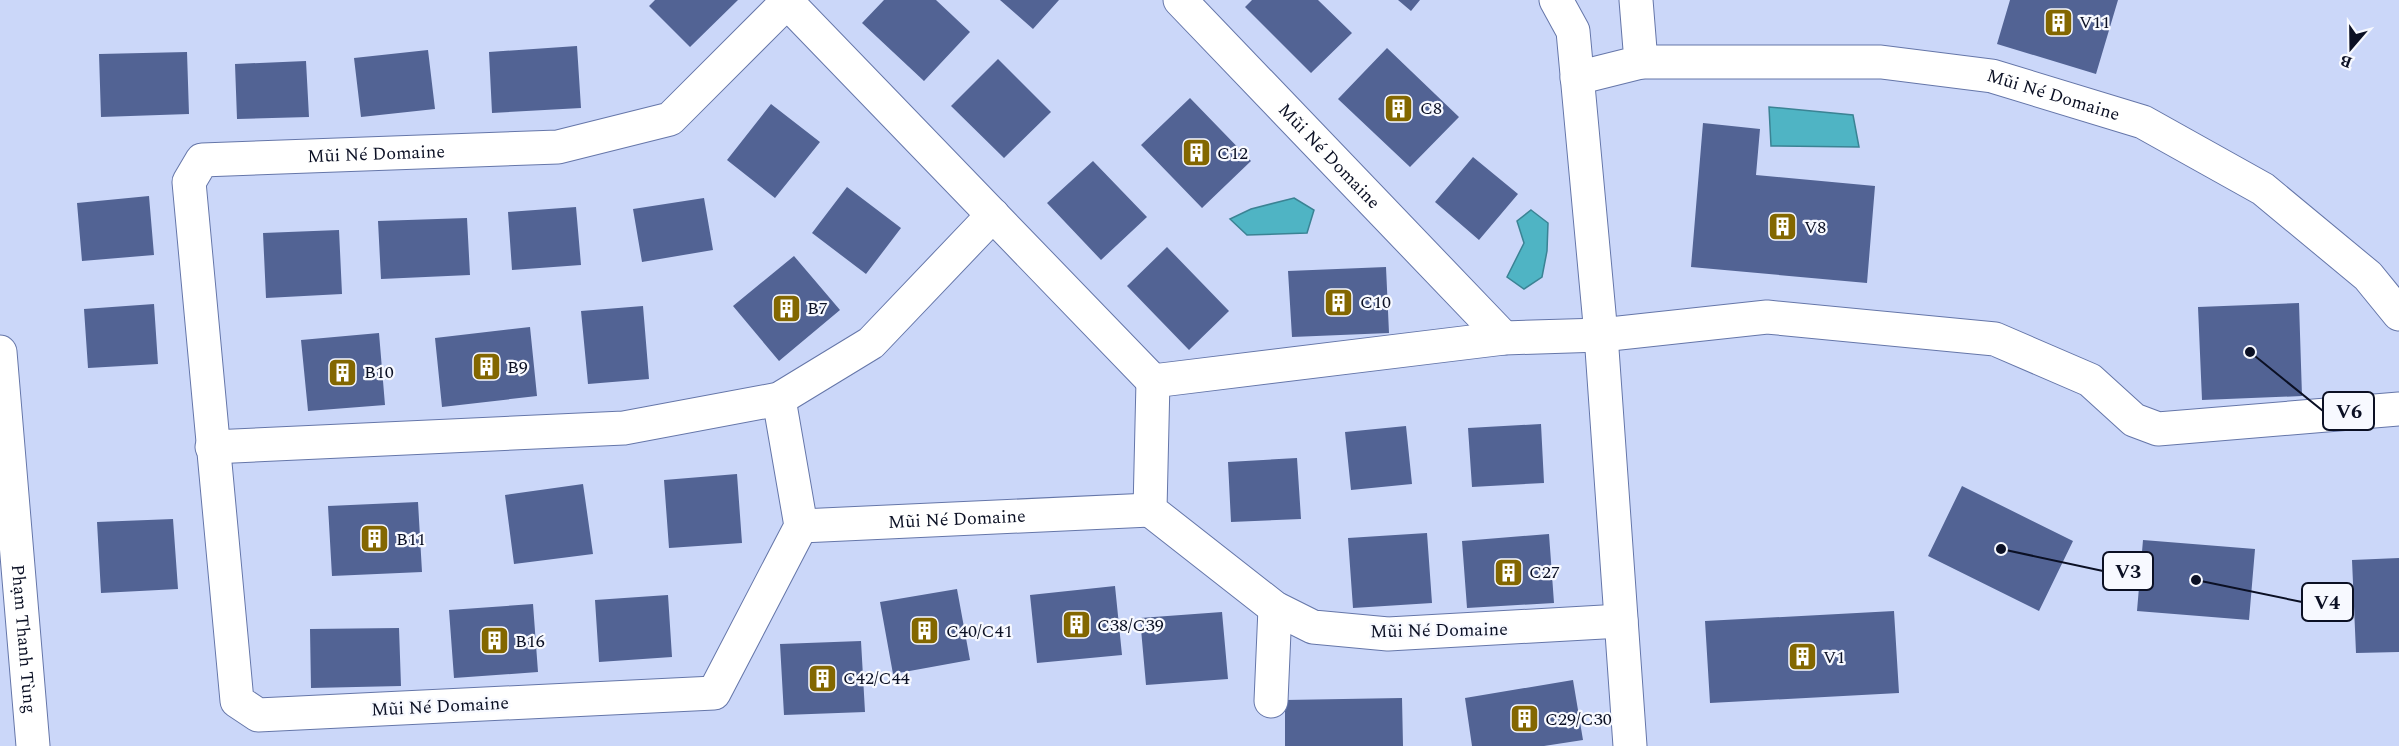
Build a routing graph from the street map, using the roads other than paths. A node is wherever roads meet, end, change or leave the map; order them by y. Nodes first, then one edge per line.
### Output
1 (1180, 0) edge
2 (1556, 0) edge
3 (1636, 0) edge
4 (788, 1) edge
5 (1641, 62) junction
6 (1577, 78) junction
7 (993, 215) junction
8 (2399, 314) edge
9 (1601, 335) junction
10 (1504, 338) junction
11 (0, 352) edge
12 (1153, 381) junction
13 (779, 399) junction
14 (2399, 409) edge
15 (212, 447) junction
16 (1150, 510) junction
17 (801, 526) junction
18 (1275, 608) junction
19 (1621, 621) junction
20 (1271, 701) dead end
21 (33, 746) edge
22 (1630, 746) edge

1 - 10 street, Mũi Né Domaine
2 - 6 street
3 - 5 street
4 - 7 street, Mũi Né Domaine
4 - 15 street, Mũi Né Domaine
5 - 6 street, Mũi Né Domaine
5 - 8 street, Mũi Né Domaine
6 - 9 street
7 - 12 street, Mũi Né Domaine
7 - 13 street
9 - 10 street
9 - 14 street
9 - 19 street
10 - 12 street
11 - 21 street, Phạm Thanh Tùng
12 - 16 street
13 - 15 street
13 - 17 street
15 - 17 street, Mũi Né Domaine
16 - 17 street, Mũi Né Domaine
16 - 18 street, Mũi Né Domaine
18 - 19 street, Mũi Né Domaine
18 - 20 street
19 - 22 street

